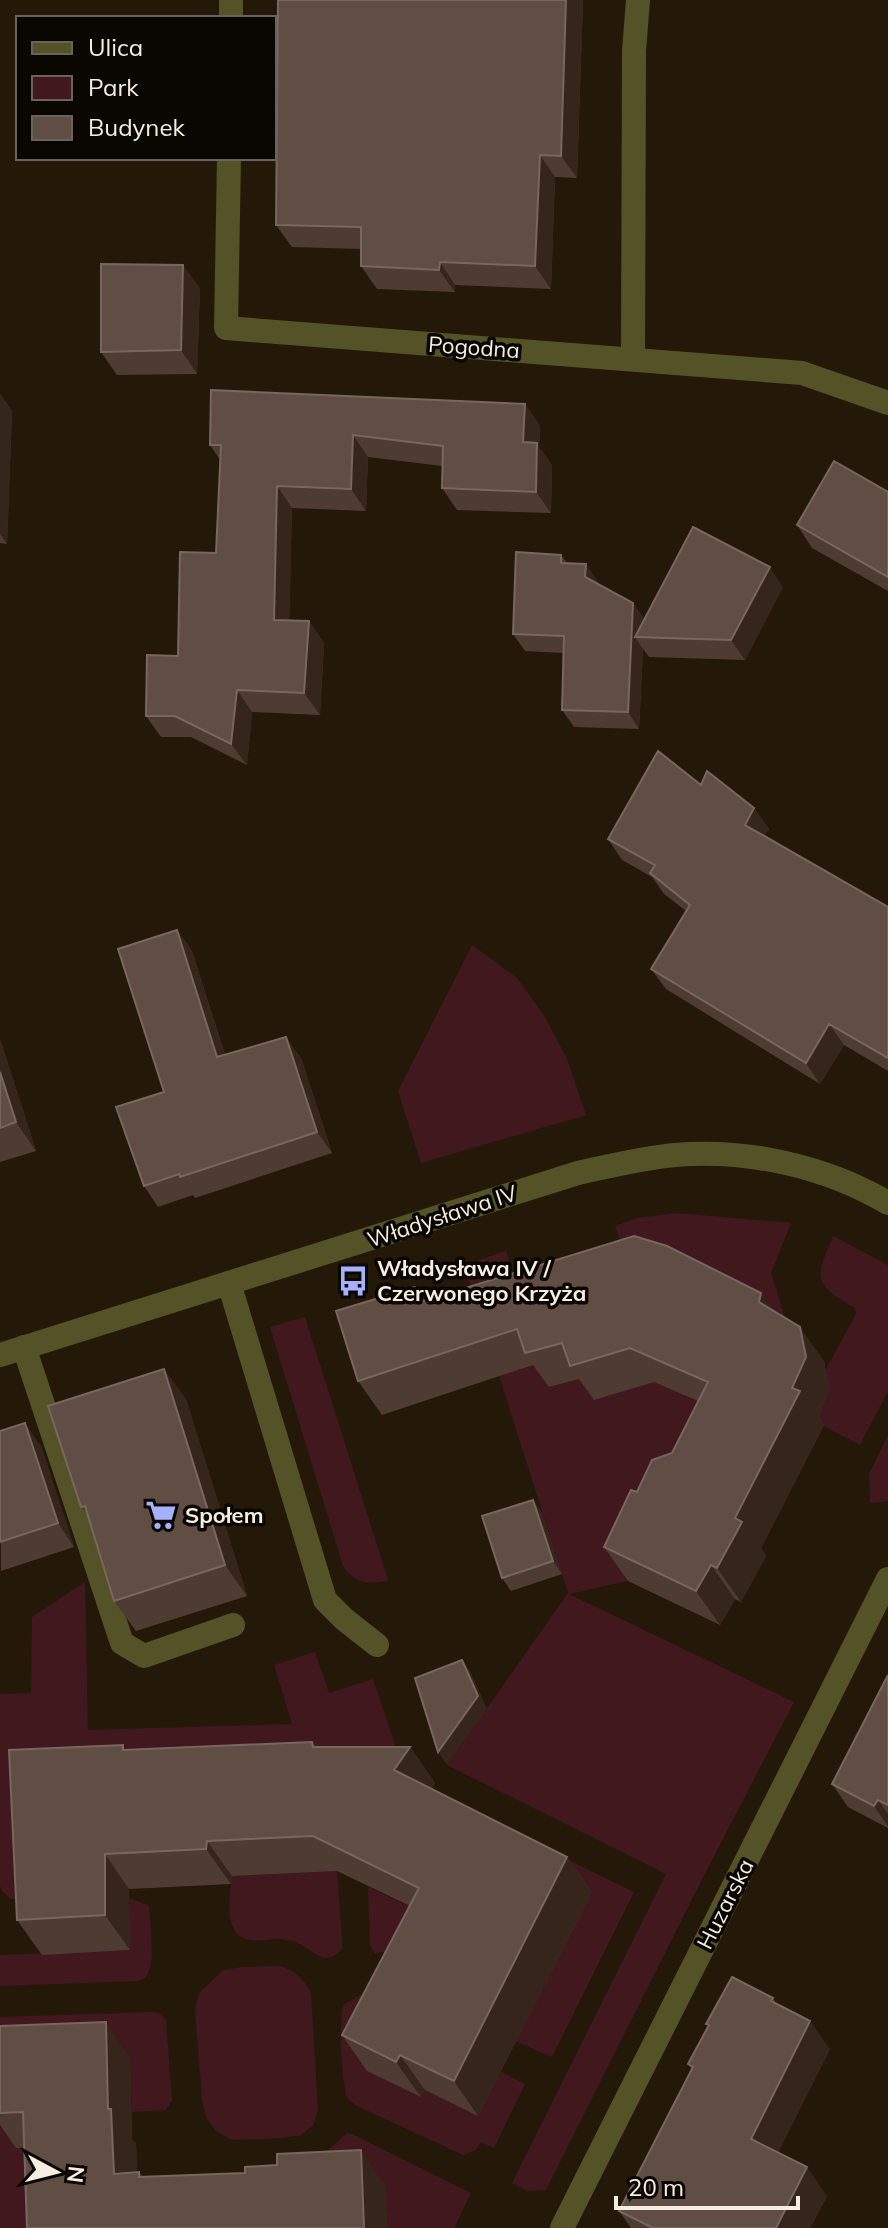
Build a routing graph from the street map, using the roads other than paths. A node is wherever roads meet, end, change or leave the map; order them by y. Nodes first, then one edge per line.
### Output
1 (638, 0) edge
2 (229, 160) edge
3 (633, 359) junction
4 (888, 403) edge
5 (888, 1203) edge
6 (229, 1283) junction
7 (24, 1347) junction
8 (0, 1355) edge
9 (888, 1579) edge
10 (233, 1625) dead end
11 (377, 1645) dead end
12 (562, 2228) edge

1 - 3 street
2 - 3 street, Pogodna
3 - 4 street, Pogodna
5 - 6 street, Władysława IV
6 - 7 street, Władysława IV
6 - 11 street
7 - 8 street, Władysława IV
7 - 10 street
9 - 12 street, Huzarska

